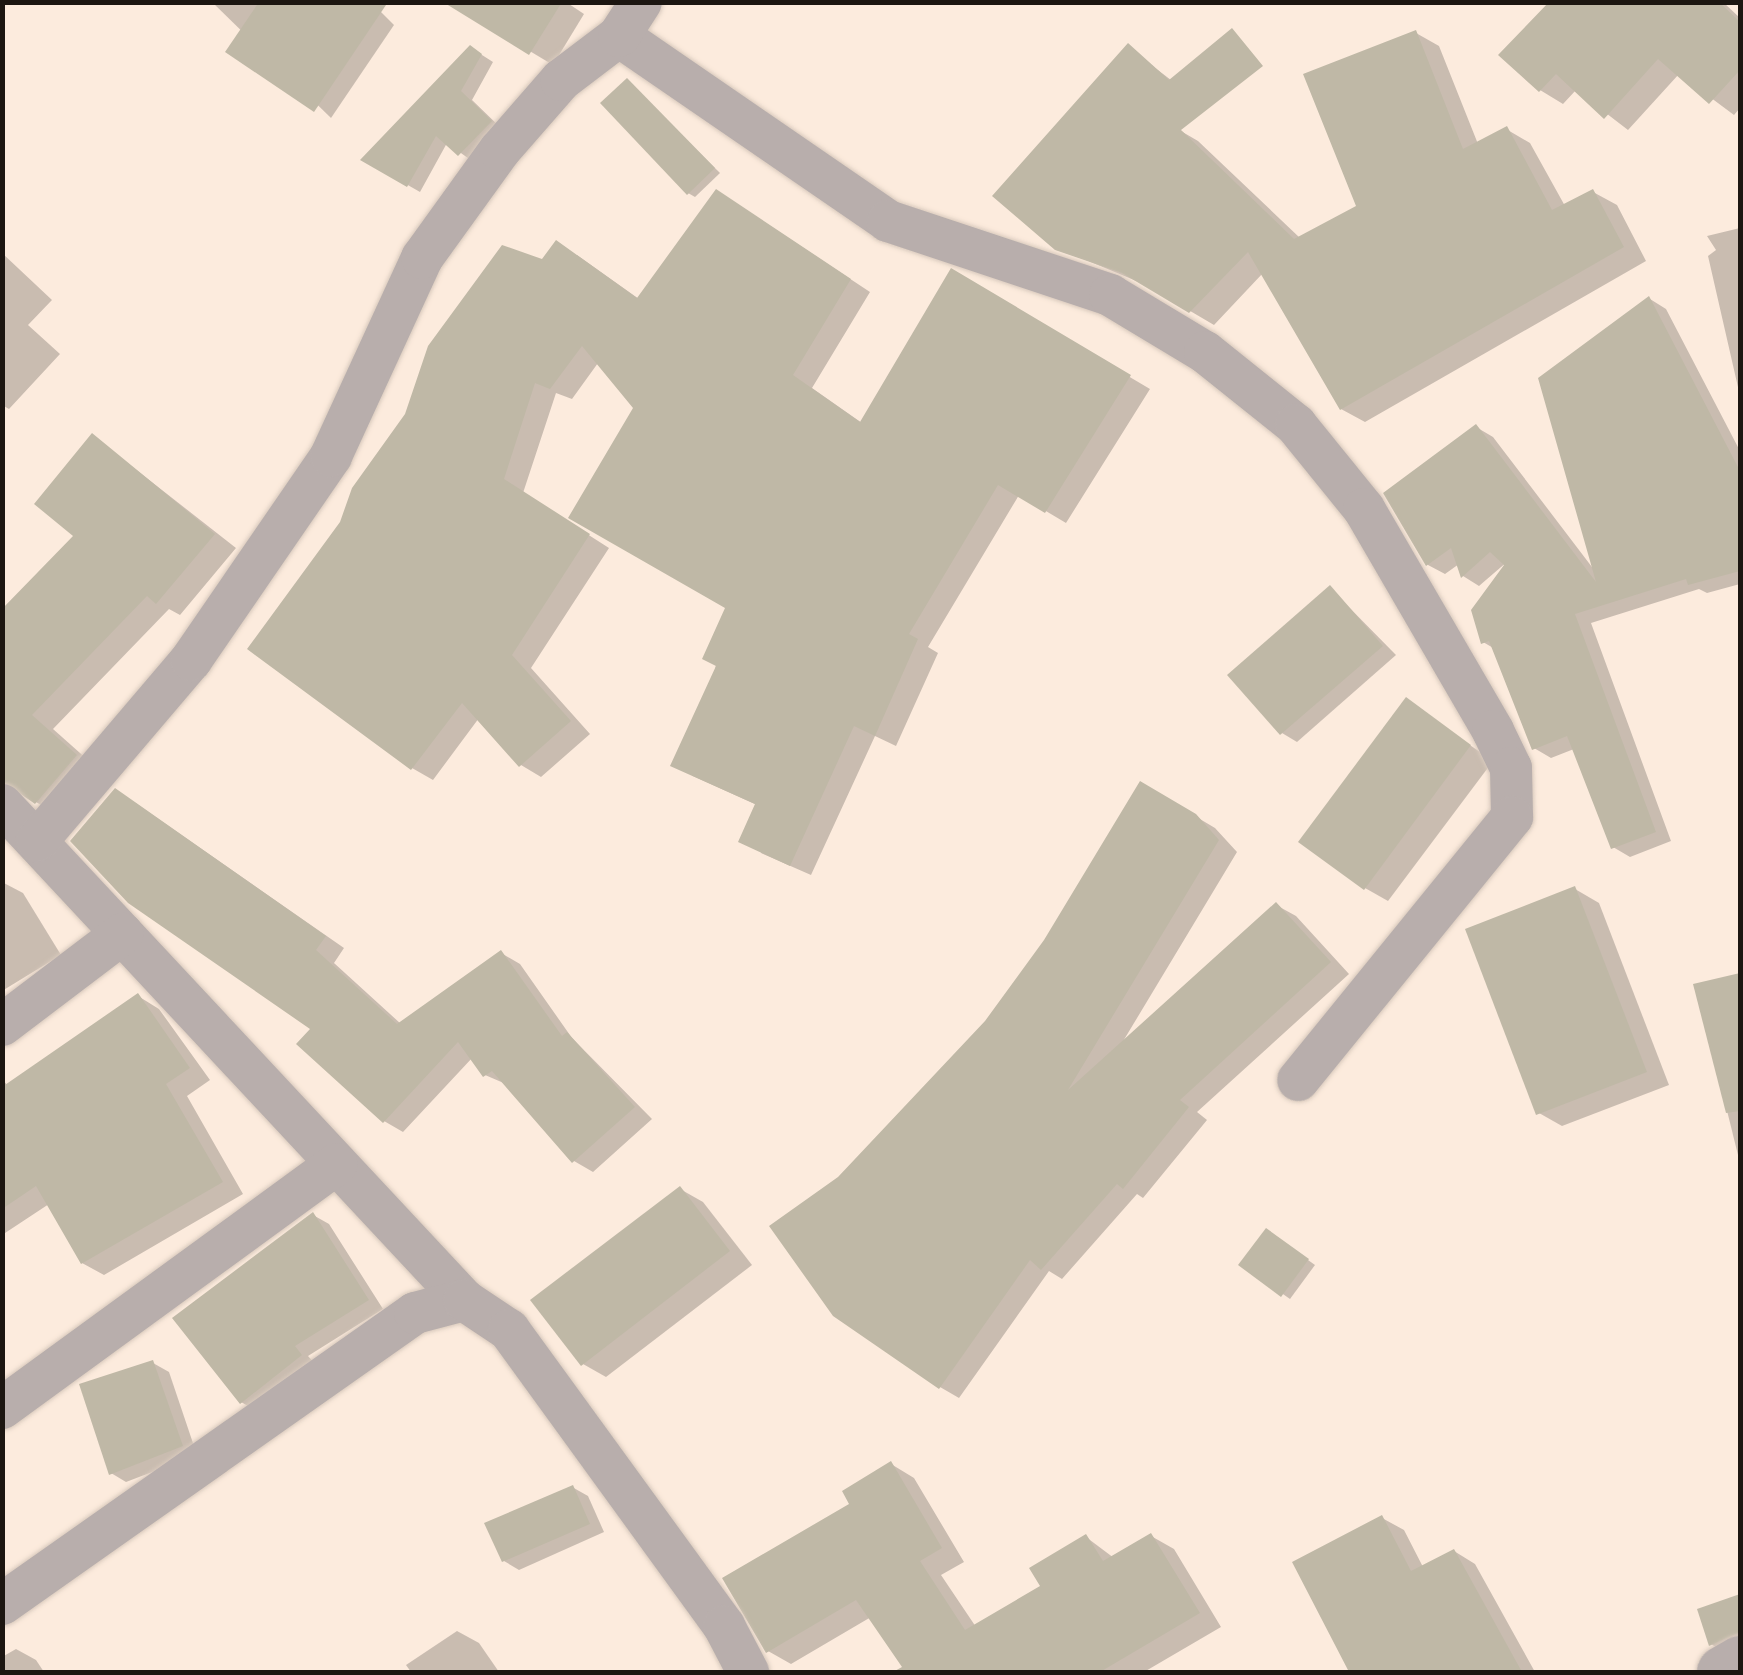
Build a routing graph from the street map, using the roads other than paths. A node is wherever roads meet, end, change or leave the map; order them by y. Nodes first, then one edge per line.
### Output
1 (630, 20) edge
2 (2, 805) edge
3 (37, 841) junction
4 (122, 934) junction
5 (2, 1024) edge
6 (1298, 1080) dead end
7 (336, 1164) junction
8 (464, 1300) junction
9 (2, 1408) edge
10 (2, 1604) edge
11 (1740, 1662) edge
12 (748, 1672) edge
13 (1722, 1672) edge

1 - 3 street
1 - 6 street
2 - 3 street
3 - 4 street
4 - 5 street
4 - 7 street
7 - 8 street
7 - 9 street
8 - 10 street
8 - 12 street
11 - 13 street

